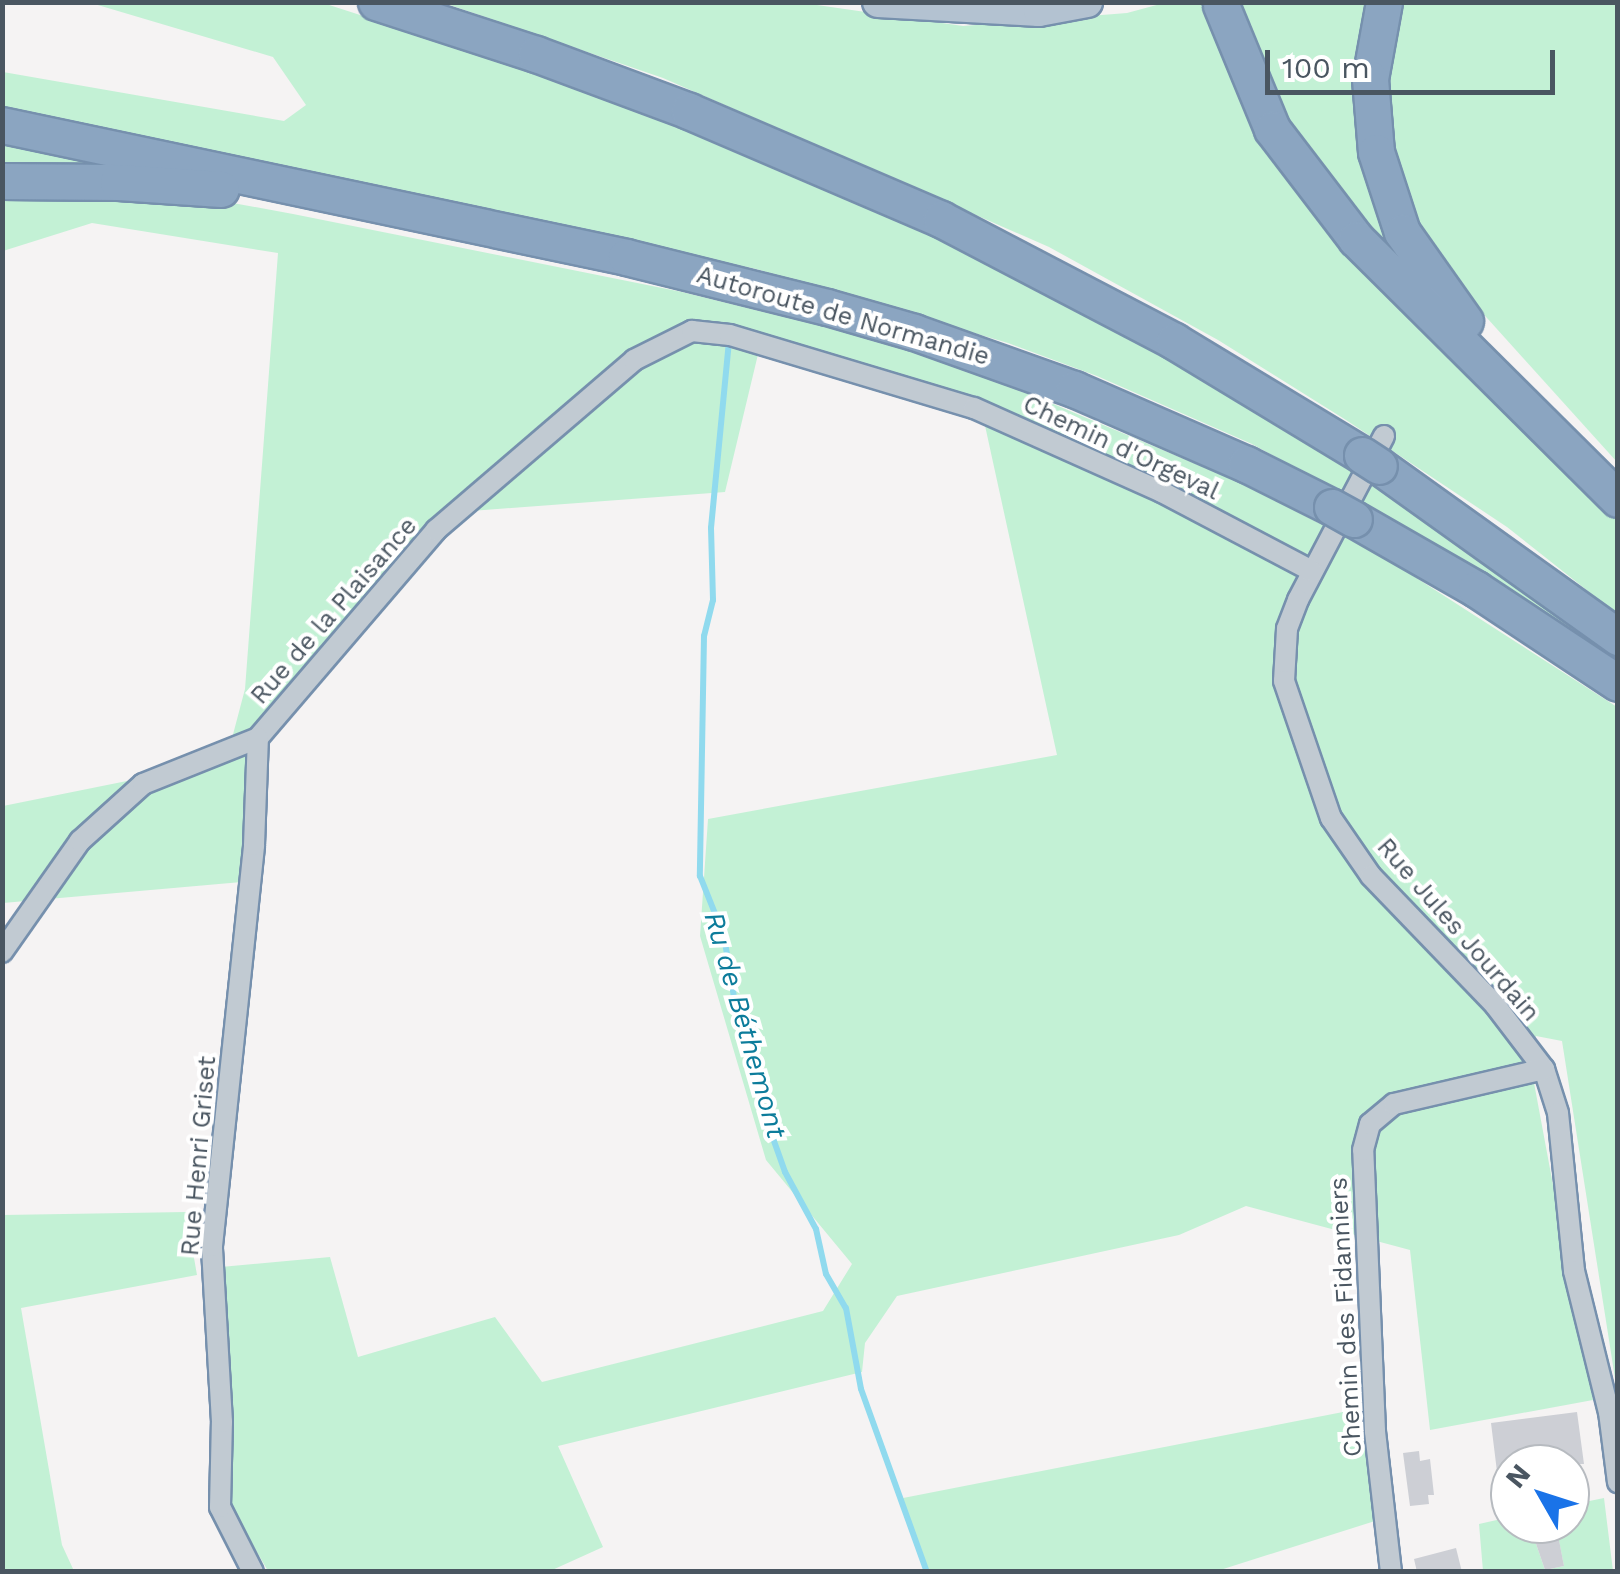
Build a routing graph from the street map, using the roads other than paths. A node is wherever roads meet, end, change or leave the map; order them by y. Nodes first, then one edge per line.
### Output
1 (376, 2) edge
2 (878, 2) edge
3 (1086, 2) edge
4 (1384, 2) edge
5 (1222, 5) dead end
6 (2, 125) edge
7 (2, 181) edge
8 (325, 196) junction
9 (730, 335) joint
10 (1560, 438) junction
11 (1375, 452) junction
12 (1618, 499) edge
13 (1312, 571) junction
14 (1618, 637) edge
15 (1618, 683) edge
16 (258, 738) junction
17 (2, 952) edge
18 (1544, 1069) junction
19 (1618, 1482) edge
20 (253, 1572) edge
21 (1391, 1572) edge

1 - 11 highway
2 - 3 main road
4 - 10 highway
5 - 10 highway
6 - 8 highway, Autoroute de Normandie
7 - 8 highway
8 - 15 highway, Autoroute de Normandie
9 - 13 street, Chemin d'Orgeval
9 - 16 street, Rue de la Plaisance
10 - 12 highway
11 - 13 street, Rue Jules Jourdain
11 - 14 highway
13 - 18 street, Rue Jules Jourdain
16 - 17 street, Rue de la Plaisance
16 - 20 street, Rue Henri Griset
18 - 19 street, Rue Jules Jourdain
18 - 21 street, Chemin des Fidanniers

